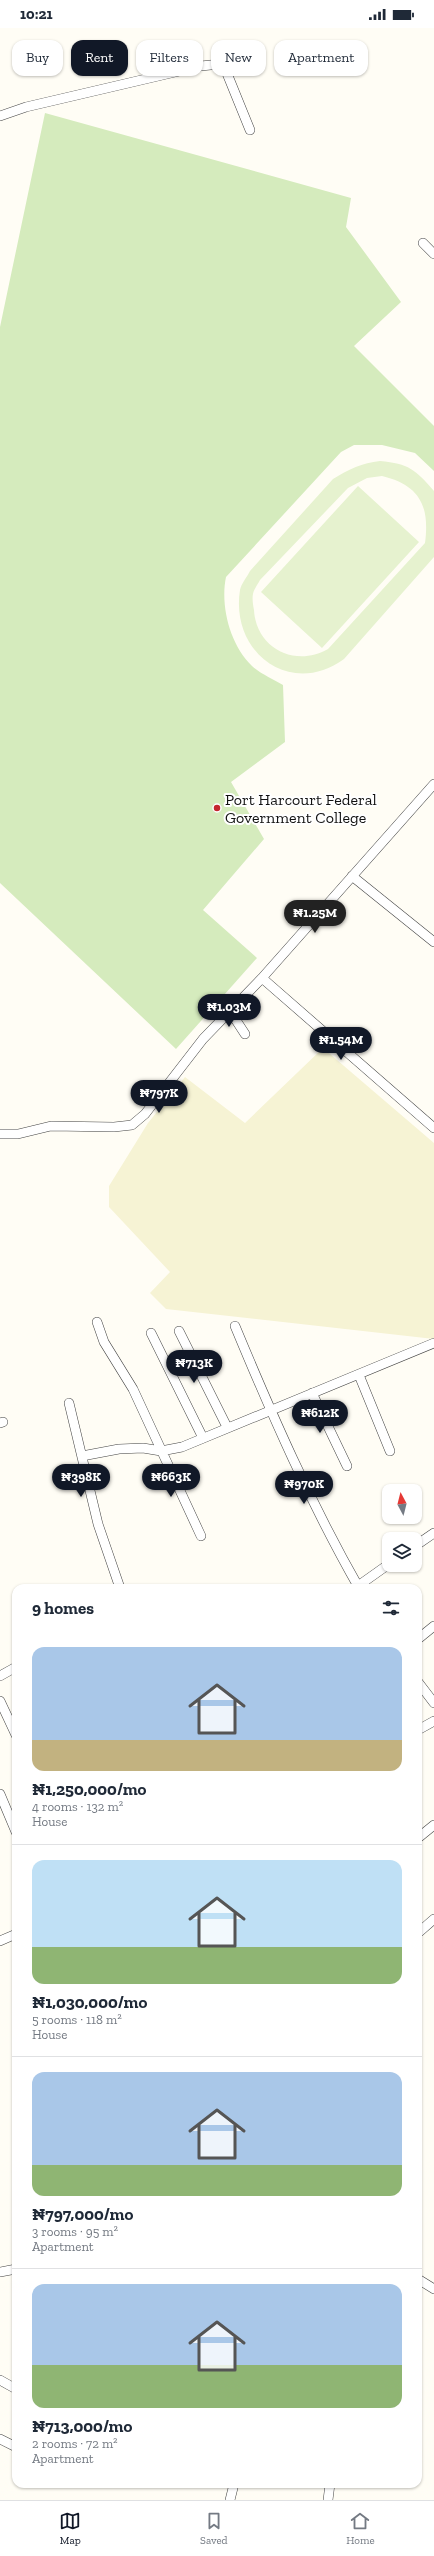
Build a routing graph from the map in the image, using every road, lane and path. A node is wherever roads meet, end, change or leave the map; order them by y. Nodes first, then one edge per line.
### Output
1 (0, 116) edge
2 (250, 130) dead end
3 (423, 243) dead end
4 (434, 254) edge
5 (434, 784) edge
6 (352, 876) junction
7 (434, 942) edge
8 (262, 978) junction
9 (230, 1011) junction
10 (245, 1034) dead end
11 (434, 1128) edge
12 (0, 1134) edge
13 (97, 1322) dead end
14 (235, 1326) dead end
15 (179, 1331) dead end
16 (151, 1333) dead end
17 (434, 1343) edge
18 (359, 1375) junction
19 (312, 1393) junction
20 (69, 1403) dead end
21 (270, 1410) junction
22 (227, 1428) junction
23 (203, 1438) junction
24 (161, 1451) junction
25 (390, 1451) dead end
26 (82, 1456) junction
27 (347, 1466) dead end
28 (434, 1533) edge
29 (201, 1536) dead end
30 (422, 1541) edge
31 (382, 1569) edge
32 (119, 1584) edge
33 (356, 1584) edge
34 (362, 1584) edge
35 (434, 1626) edge
36 (422, 1636) edge
37 (12, 1669) edge
38 (0, 1676) edge
39 (422, 1687) edge
40 (0, 1701) edge
41 (434, 1703) edge
42 (434, 1721) edge
43 (12, 1726) edge
44 (422, 1728) edge
45 (0, 1794) edge
46 (12, 1822) edge
47 (434, 1825) edge
48 (422, 1835) edge
49 (434, 1919) edge
50 (422, 1930) edge
51 (12, 1936) edge
52 (0, 1942) edge
53 (12, 2270) edge
54 (0, 2272) edge
55 (422, 2281) edge
56 (434, 2287) edge
57 (0, 2380) edge
58 (12, 2387) edge
59 (0, 2439) edge
60 (12, 2445) edge
61 (233, 2488) edge
62 (330, 2488) edge
63 (230, 2500) edge
64 (328, 2500) edge

1 - 2 street
3 - 4 street
5 - 6 street
6 - 7 street
6 - 8 street
8 - 9 street
8 - 11 street
9 - 10 street
9 - 12 street
13 - 24 street
14 - 21 street
15 - 22 street
16 - 23 street
17 - 18 street
18 - 19 street
18 - 25 street
19 - 21 street
19 - 27 street
20 - 26 street
21 - 22 street
21 - 33 street
22 - 23 street
23 - 24 street
24 - 26 street
24 - 29 street
26 - 32 street
28 - 30 street
31 - 34 street
35 - 36 street
37 - 38 street
39 - 41 street
40 - 43 street
42 - 44 street
45 - 46 street
47 - 48 street
49 - 50 street
51 - 52 street
53 - 54 street
55 - 56 street
57 - 58 street
59 - 60 street
61 - 63 street
62 - 64 street

